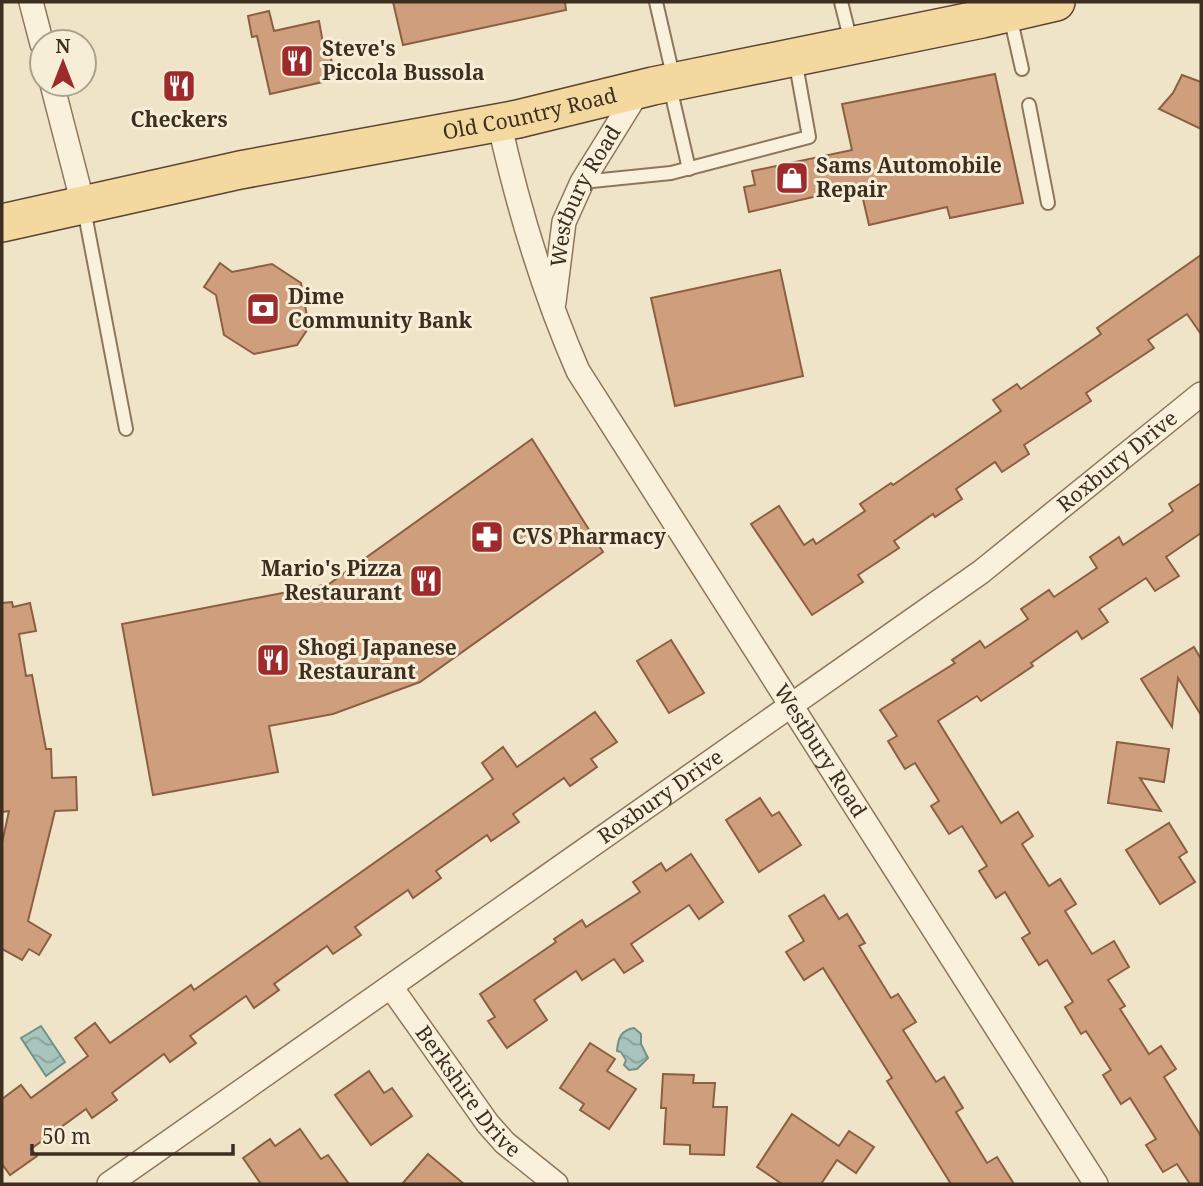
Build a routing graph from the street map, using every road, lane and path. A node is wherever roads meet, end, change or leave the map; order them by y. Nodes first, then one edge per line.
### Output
1 (31, 2) edge
2 (656, 2) edge
3 (841, 2) edge
4 (1056, 2) edge
5 (1009, 13) junction
6 (38, 28) edge
7 (852, 45) junction
8 (795, 57) junction
9 (1022, 69) dead end
10 (661, 85) junction
11 (56, 98) edge
12 (1029, 105) dead end
13 (499, 122) junction
14 (689, 169) junction
15 (582, 182) junction
16 (1048, 203) dead end
17 (83, 204) junction
18 (2, 223) edge
19 (552, 312) junction
20 (1201, 394) edge
21 (126, 429) dead end
22 (792, 706) junction
23 (391, 987) junction
24 (109, 1184) edge
25 (556, 1184) edge
26 (1096, 1184) edge

1 - 6 street
2 - 10 lane
3 - 7 lane
4 - 5 main road, Old Country Road
5 - 7 main road, Old Country Road
5 - 9 lane
7 - 8 main road, Old Country Road
8 - 10 main road, Old Country Road
8 - 14 lane
10 - 13 main road, Old Country Road
10 - 14 lane
10 - 15 street, Westbury Road
11 - 17 street
12 - 16 lane
13 - 17 main road, Old Country Road
13 - 19 street, Westbury Road
14 - 15 lane
15 - 19 street, Westbury Road
17 - 18 main road, Old Country Road
17 - 21 lane
19 - 22 street, Westbury Road
20 - 22 street, Roxbury Drive
22 - 23 street, Roxbury Drive
22 - 26 street, Westbury Road
23 - 24 street, Roxbury Drive
23 - 25 street, Berkshire Drive

